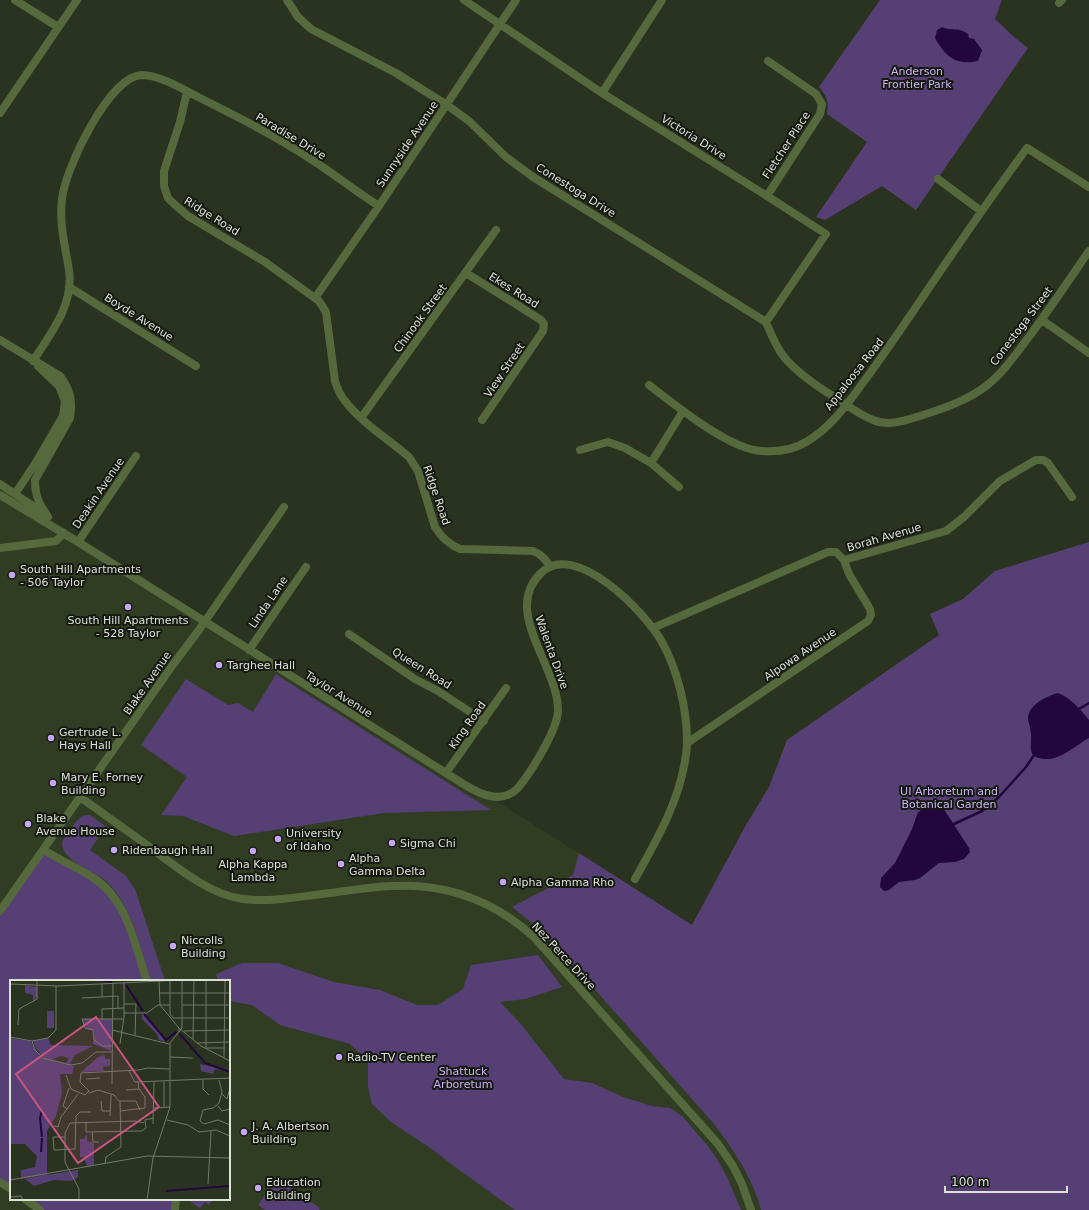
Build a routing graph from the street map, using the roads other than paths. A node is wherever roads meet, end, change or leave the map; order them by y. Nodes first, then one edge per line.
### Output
1 (15, 0) edge
2 (77, 0) edge
3 (287, 0) edge
4 (464, 0) edge
5 (516, 0) edge
6 (662, 0) edge
7 (500, 24) junction
8 (58, 27) junction
9 (768, 61) dead end
10 (188, 92) junction
11 (602, 93) junction
12 (447, 105) junction
13 (0, 113) edge
14 (938, 179) dead end
15 (1089, 187) edge
16 (767, 196) junction
17 (379, 206) junction
18 (981, 211) junction
19 (496, 230) dead end
20 (1089, 251) edge
21 (466, 273) junction
22 (70, 287) junction
23 (315, 298) junction
24 (1042, 320) junction
25 (766, 322) junction
26 (543, 331) joint
27 (0, 340) edge
28 (1089, 353) edge
29 (33, 361) junction
30 (196, 366) dead end
31 (649, 385) dead end
32 (846, 405) junction
33 (683, 411) junction
34 (361, 418) junction
35 (482, 420) dead end
36 (580, 450) dead end
37 (136, 456) dead end
38 (651, 463) junction
39 (0, 484) edge
40 (679, 487) dead end
41 (15, 494) junction
42 (0, 495) edge
43 (1072, 497) dead end
44 (284, 507) dead end
45 (25, 511) junction
46 (48, 517) junction
47 (64, 533) junction
48 (78, 542) junction
49 (0, 548) edge
50 (844, 560) junction
51 (550, 566) junction
52 (306, 567) dead end
53 (204, 622) junction
54 (652, 628) junction
55 (349, 634) dead end
56 (249, 650) junction
57 (506, 688) dead end
58 (484, 721) junction
59 (687, 744) junction
60 (446, 773) junction
61 (506, 796) joint
62 (80, 797) junction
63 (44, 850) junction
64 (635, 879) dead end
65 (0, 911) edge
66 (147, 980) edge
67 (0, 1182) edge
68 (10, 1188) edge
69 (26, 1200) edge
70 (176, 1200) edge
71 (40, 1210) edge
72 (175, 1210) edge
73 (751, 1210) edge

1 - 8 street
2 - 8 street
3 - 12 street, Conestoga Drive
4 - 7 street, Victoria Drive
5 - 7 street, Sunnyside Avenue
6 - 11 street
7 - 11 street, Victoria Drive
7 - 12 street, Sunnyside Avenue
8 - 13 street
9 - 16 street, Fletcher Place
10 - 17 street, Paradise Drive
10 - 22 street
10 - 23 street, Ridge Road
11 - 16 street, Victoria Drive
12 - 17 street, Sunnyside Avenue
12 - 25 street, Conestoga Drive
14 - 18 street
15 - 18 street, Appaloosa Road
16 - 25 street, Victoria Drive
17 - 23 street, Sunnyside Avenue
18 - 32 street, Appaloosa Road
19 - 21 street, Chinook Street
20 - 24 street, Conestoga Street
21 - 26 street, Ekes Road
21 - 34 street, Chinook Street
22 - 29 street
22 - 30 street, Boyde Avenue
23 - 34 street, Ridge Road
24 - 28 street
24 - 32 street, Conestoga Street
25 - 32 street
26 - 35 street, View Street
27 - 29 street
29 - 41 street
29 - 46 street
31 - 33 street, Appaloosa Road
32 - 33 street, Appaloosa Road
33 - 38 street
34 - 51 street, Ridge Road
36 - 38 street
37 - 48 street, Deakin Avenue
38 - 40 street
39 - 41 street, Taylor Avenue
41 - 45 street, Taylor Avenue
41 - 46 street, Taylor Avenue
42 - 45 street, Taylor Avenue
43 - 50 street, Borah Avenue
44 - 53 street, Blake Avenue
45 - 47 street, Taylor Avenue
46 - 47 street, Taylor Avenue
47 - 48 street, Taylor Avenue
47 - 49 street
48 - 53 street, Taylor Avenue
50 - 54 street, Borah Avenue
50 - 59 street, Alpowa Avenue
51 - 54 street
51 - 61 street, Walenta Drive
52 - 56 street, Linda Lane
53 - 56 street, Taylor Avenue
53 - 62 street, Blake Avenue
54 - 59 street
55 - 58 street, Queen Road
56 - 60 street, Taylor Avenue
57 - 58 street, King Road
58 - 60 street, King Road
59 - 64 street
60 - 61 street, Taylor Avenue
62 - 63 street, Blake Avenue
62 - 73 street, Nez Perce Drive
63 - 65 street, Blake Avenue
63 - 66 street
67 - 68 street
69 - 71 street
70 - 72 street

